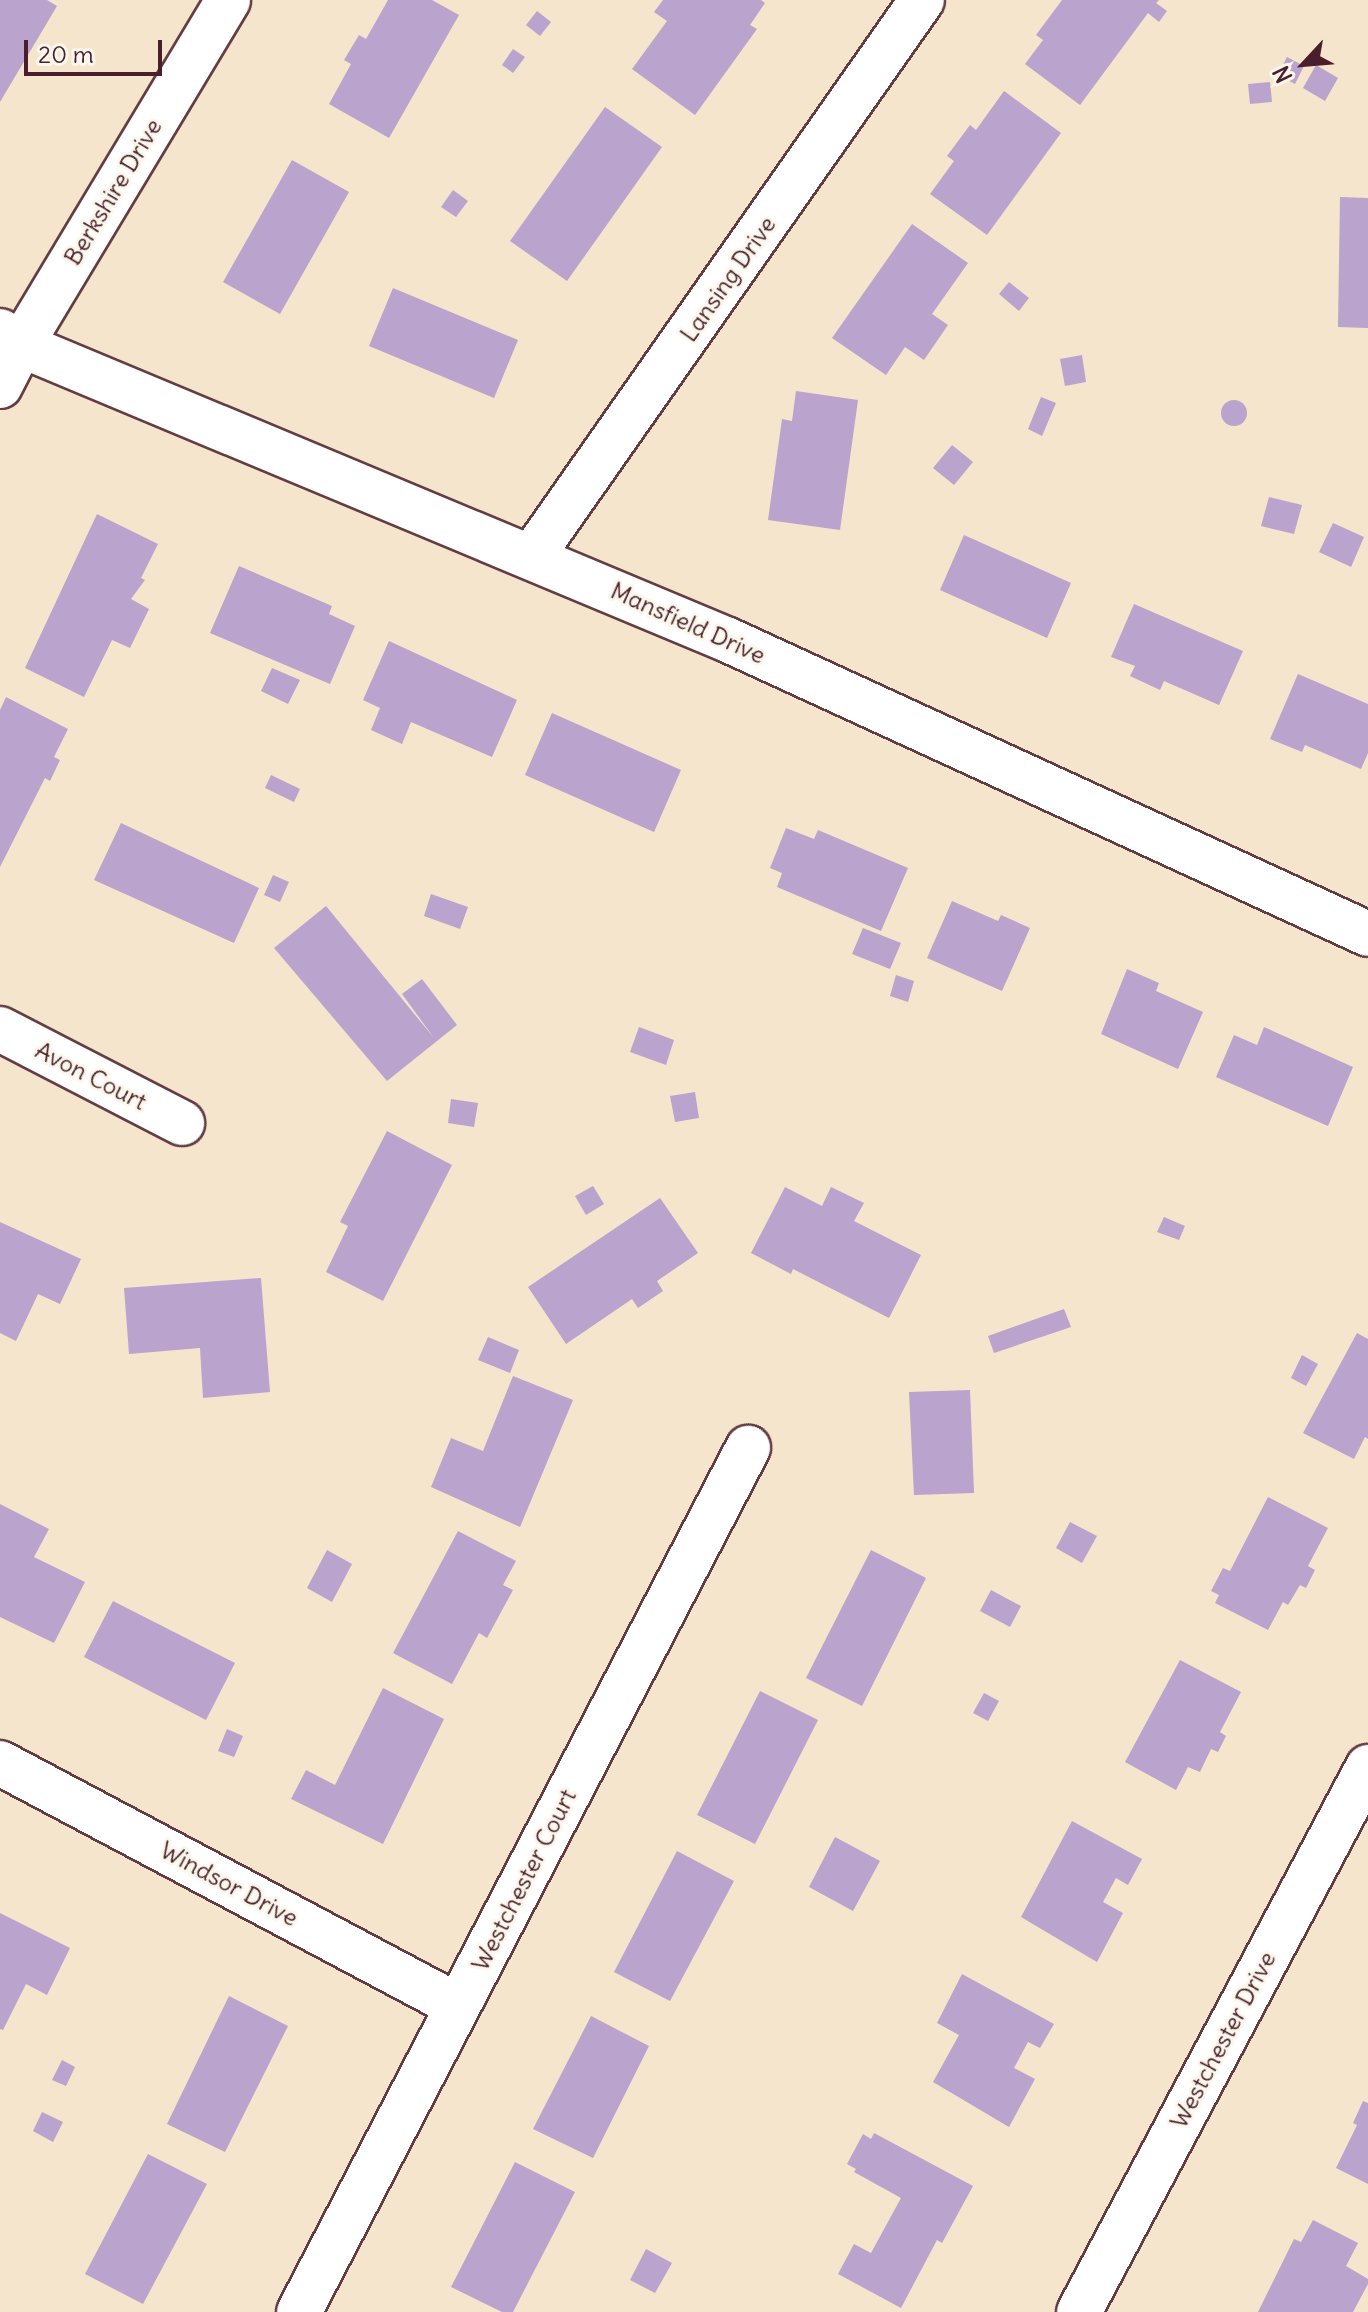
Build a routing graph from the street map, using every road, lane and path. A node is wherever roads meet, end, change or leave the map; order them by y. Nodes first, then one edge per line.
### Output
1 (228, 0) edge
2 (922, 0) edge
3 (10, 338) edge
4 (0, 386) edge
5 (532, 556) junction
6 (1368, 934) edge
7 (0, 1029) edge
8 (182, 1123) dead end
9 (748, 1448) dead end
10 (0, 1763) edge
11 (1368, 1767) edge
12 (458, 2006) junction
13 (299, 2312) edge
14 (1079, 2312) edge

1 - 3 street, Berkshire Drive
2 - 5 street, Lansing Drive
3 - 4 street, Berkshire Drive
3 - 5 street, Mansfield Drive
5 - 6 street, Mansfield Drive
7 - 8 street, Avon Court
9 - 12 street, Westchester Court
10 - 12 street, Windsor Drive
11 - 14 street, Westchester Drive
12 - 13 street, Westchester Court

